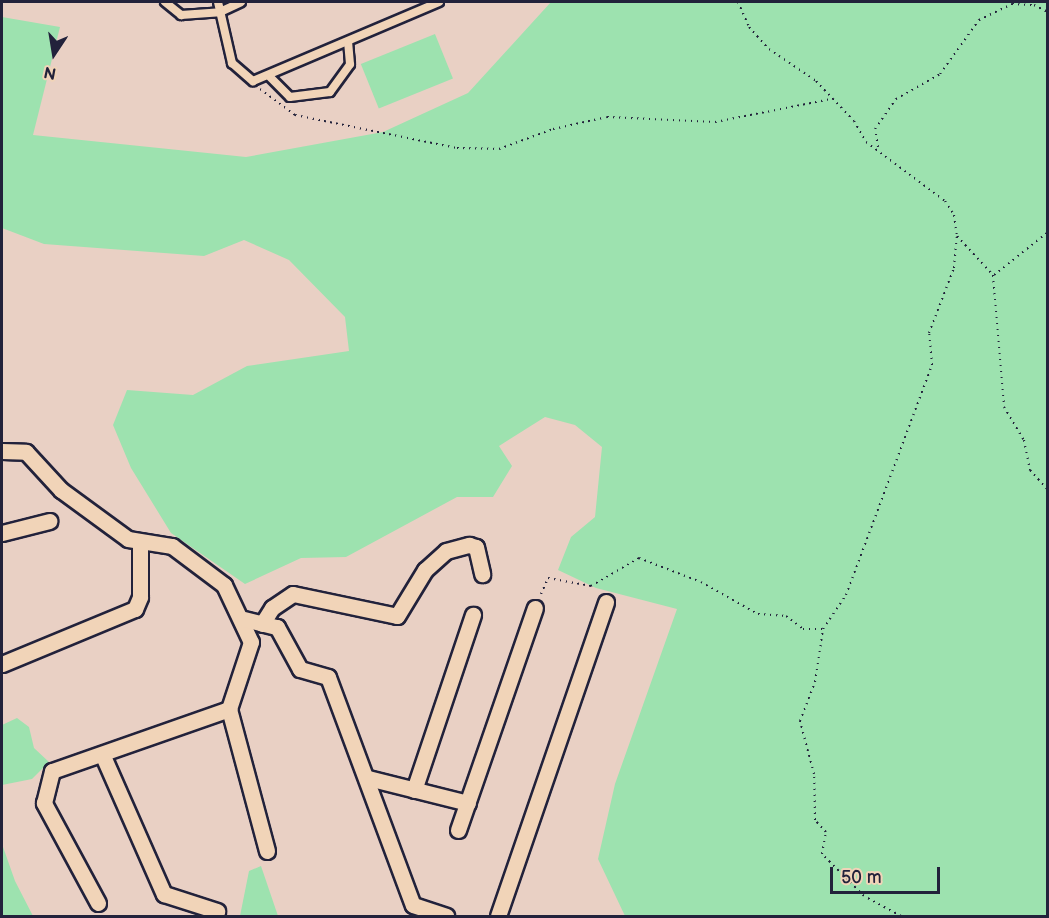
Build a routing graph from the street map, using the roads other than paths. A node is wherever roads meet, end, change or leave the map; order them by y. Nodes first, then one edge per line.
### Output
1 (165, 2) edge
2 (218, 2) edge
3 (241, 2) edge
4 (439, 2) edge
5 (220, 12) junction
6 (348, 42) junction
7 (270, 77) junction
8 (2, 451) edge
9 (49, 521) dead end
10 (2, 533) edge
11 (140, 543) junction
12 (482, 574) dead end
13 (606, 602) dead end
14 (535, 608) road end
15 (473, 615) dead end
16 (244, 619) junction
17 (262, 624) junction
18 (2, 664) edge
19 (230, 709) junction
20 (103, 756) junction
21 (368, 778) junction
22 (414, 790) junction
23 (468, 803) junction
24 (458, 830) dead end
25 (267, 851) dead end
26 (98, 903) dead end
27 (217, 911) dead end
28 (446, 916) edge
29 (498, 916) edge

1 - 5 lane
2 - 5 lane
3 - 5 lane
4 - 6 lane
5 - 7 lane
6 - 7 lane
6 - 7 lane
8 - 11 street
9 - 10 street
11 - 16 street
11 - 18 street
12 - 17 street
13 - 29 street
14 - 23 street
15 - 22 street
16 - 17 street
16 - 19 street
17 - 21 street
19 - 20 street
19 - 25 street
20 - 26 street
20 - 27 street
21 - 22 street
21 - 28 street
22 - 23 street
23 - 24 street

